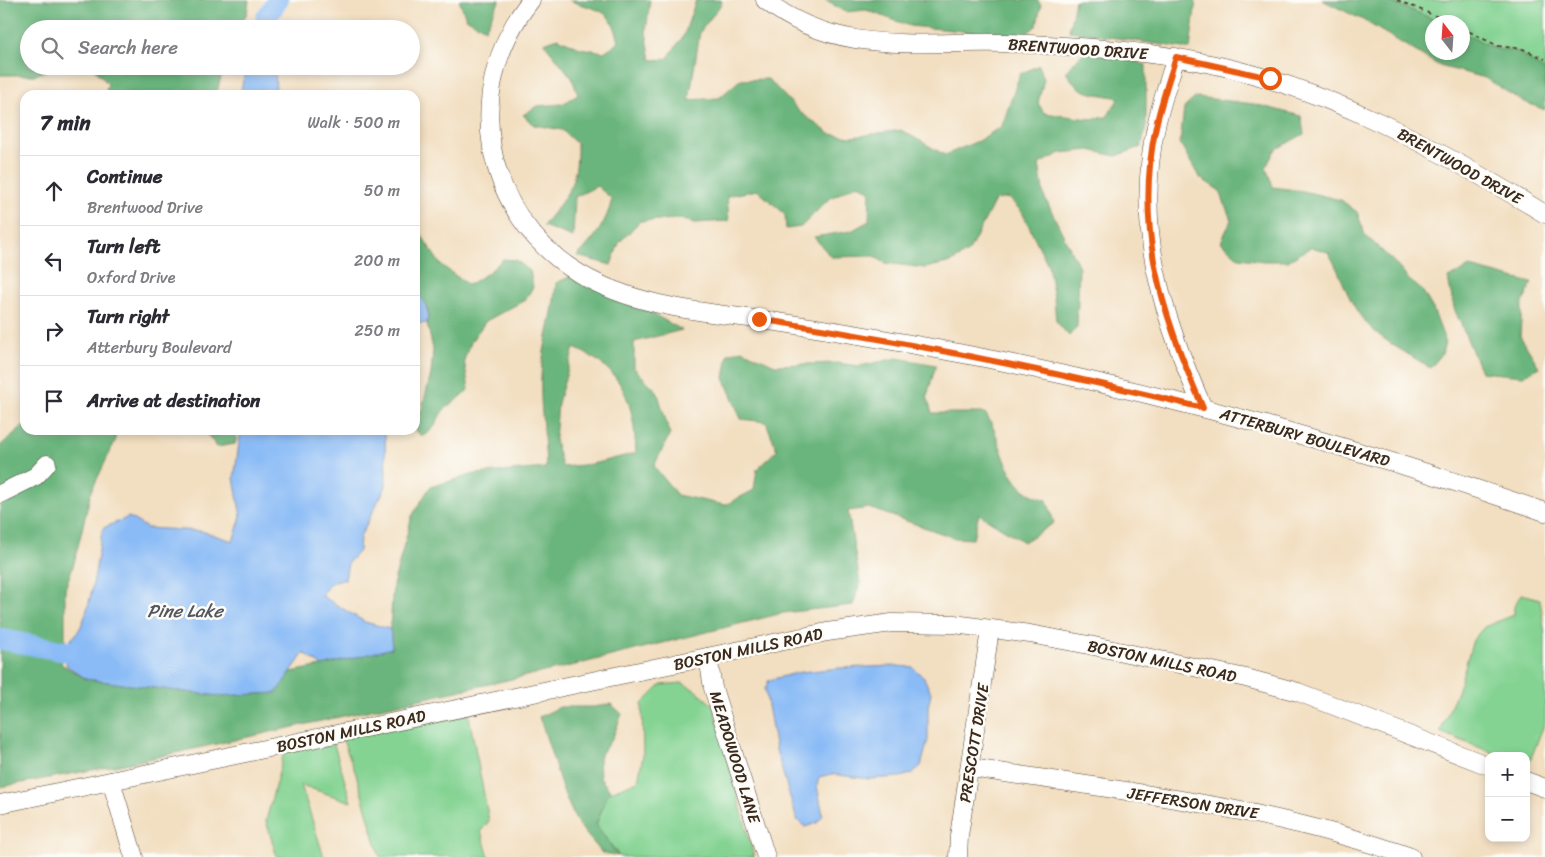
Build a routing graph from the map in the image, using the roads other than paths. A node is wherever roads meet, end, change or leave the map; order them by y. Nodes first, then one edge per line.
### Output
1 (531, 0) edge
2 (765, 0) edge
3 (1176, 57) junction
4 (1545, 214) edge
5 (1203, 408) junction
6 (47, 464) dead end
7 (0, 494) edge
8 (1545, 512) edge
9 (990, 630) junction
10 (708, 657) junction
11 (1485, 764) edge
12 (971, 768) junction
13 (111, 781) junction
14 (1530, 782) edge
15 (1545, 788) edge
16 (0, 804) edge
17 (134, 857) edge
18 (766, 857) edge
19 (958, 857) edge
20 (1411, 857) edge

1 - 5 street, ATTERBURY BOULEVARD
2 - 3 street, BRENTWOOD DRIVE
3 - 4 street, BRENTWOOD DRIVE
3 - 5 street
5 - 8 street, ATTERBURY BOULEVARD
6 - 7 street
9 - 10 street, BOSTON MILLS ROAD
9 - 11 street, BOSTON MILLS ROAD
9 - 12 street, PRESCOTT DRIVE
10 - 13 street, BOSTON MILLS ROAD
10 - 18 street, MEADOWOOD LANE
12 - 19 street, PRESCOTT DRIVE
12 - 20 street, JEFFERSON DRIVE
13 - 16 street, BOSTON MILLS ROAD
13 - 17 street
14 - 15 street

